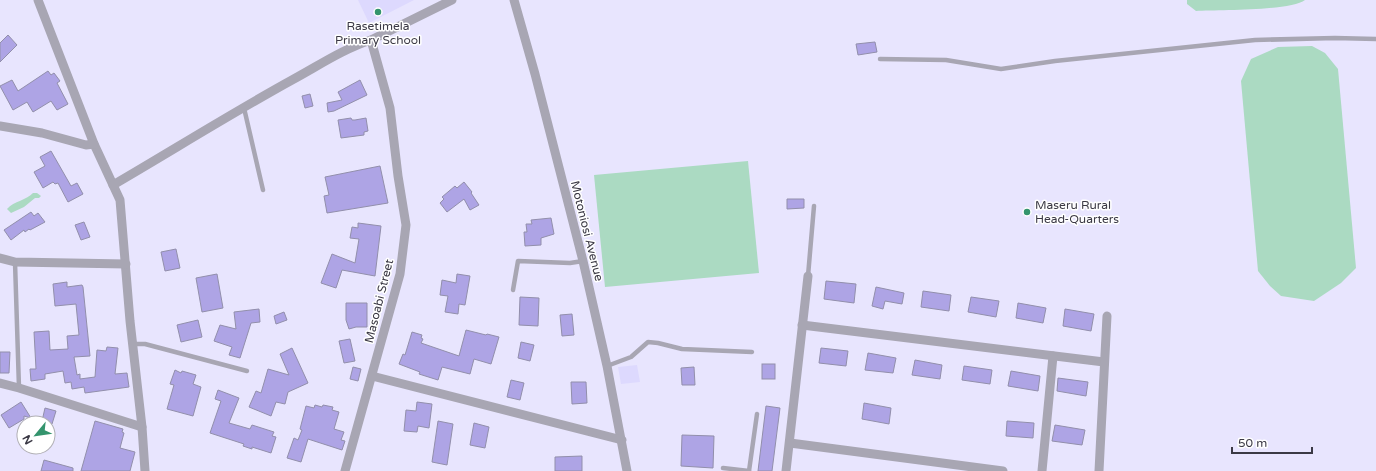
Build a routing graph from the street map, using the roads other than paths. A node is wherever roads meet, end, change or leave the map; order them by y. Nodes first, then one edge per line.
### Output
1 (38, 0) edge
2 (452, 0) edge
3 (514, 0) edge
4 (1376, 39) edge
5 (371, 40) junction
6 (880, 59) dead end
7 (244, 108) junction
8 (0, 126) edge
9 (94, 144) junction
10 (113, 185) junction
11 (263, 190) dead end
12 (814, 206) dead end
13 (0, 258) edge
14 (583, 261) junction
15 (15, 262) junction
16 (126, 264) junction
17 (808, 276) joint
18 (513, 290) dead end
19 (1108, 316) dead end
20 (802, 325) junction
21 (133, 344) junction
22 (752, 352) dead end
23 (1053, 356) junction
24 (1104, 362) junction
25 (607, 366) junction
26 (247, 371) dead end
27 (372, 376) junction
28 (0, 383) edge
29 (19, 388) junction
30 (757, 414) dead end
31 (142, 427) junction
32 (622, 440) junction
33 (790, 443) junction
34 (723, 468) dead end
35 (147, 471) edge
36 (345, 471) edge
37 (627, 471) edge
38 (749, 471) edge
39 (786, 471) edge
40 (1003, 471) edge
41 (1042, 471) edge
42 (1099, 471) edge

1 - 9 street
2 - 5 street
3 - 14 street, Motoniosi Avenue
4 - 6 lane
5 - 7 street
5 - 27 street, Masoabi Street
7 - 10 street
7 - 11 lane
8 - 9 street
9 - 10 street
10 - 16 street
12 - 17 lane
13 - 15 street
14 - 18 lane
14 - 25 street, Motoniosi Avenue
15 - 16 street
15 - 29 lane
16 - 21 street
17 - 20 street
19 - 24 street
20 - 23 street
20 - 33 street
21 - 26 lane
21 - 31 street
22 - 25 lane
23 - 24 street
23 - 41 street
24 - 42 street
25 - 32 street, Motoniosi Avenue
27 - 32 street
27 - 36 street, Masoabi Street
28 - 29 street
29 - 31 street
30 - 38 lane
31 - 35 street
32 - 37 street, Motoniosi Avenue
33 - 39 street
33 - 40 street
34 - 38 lane

